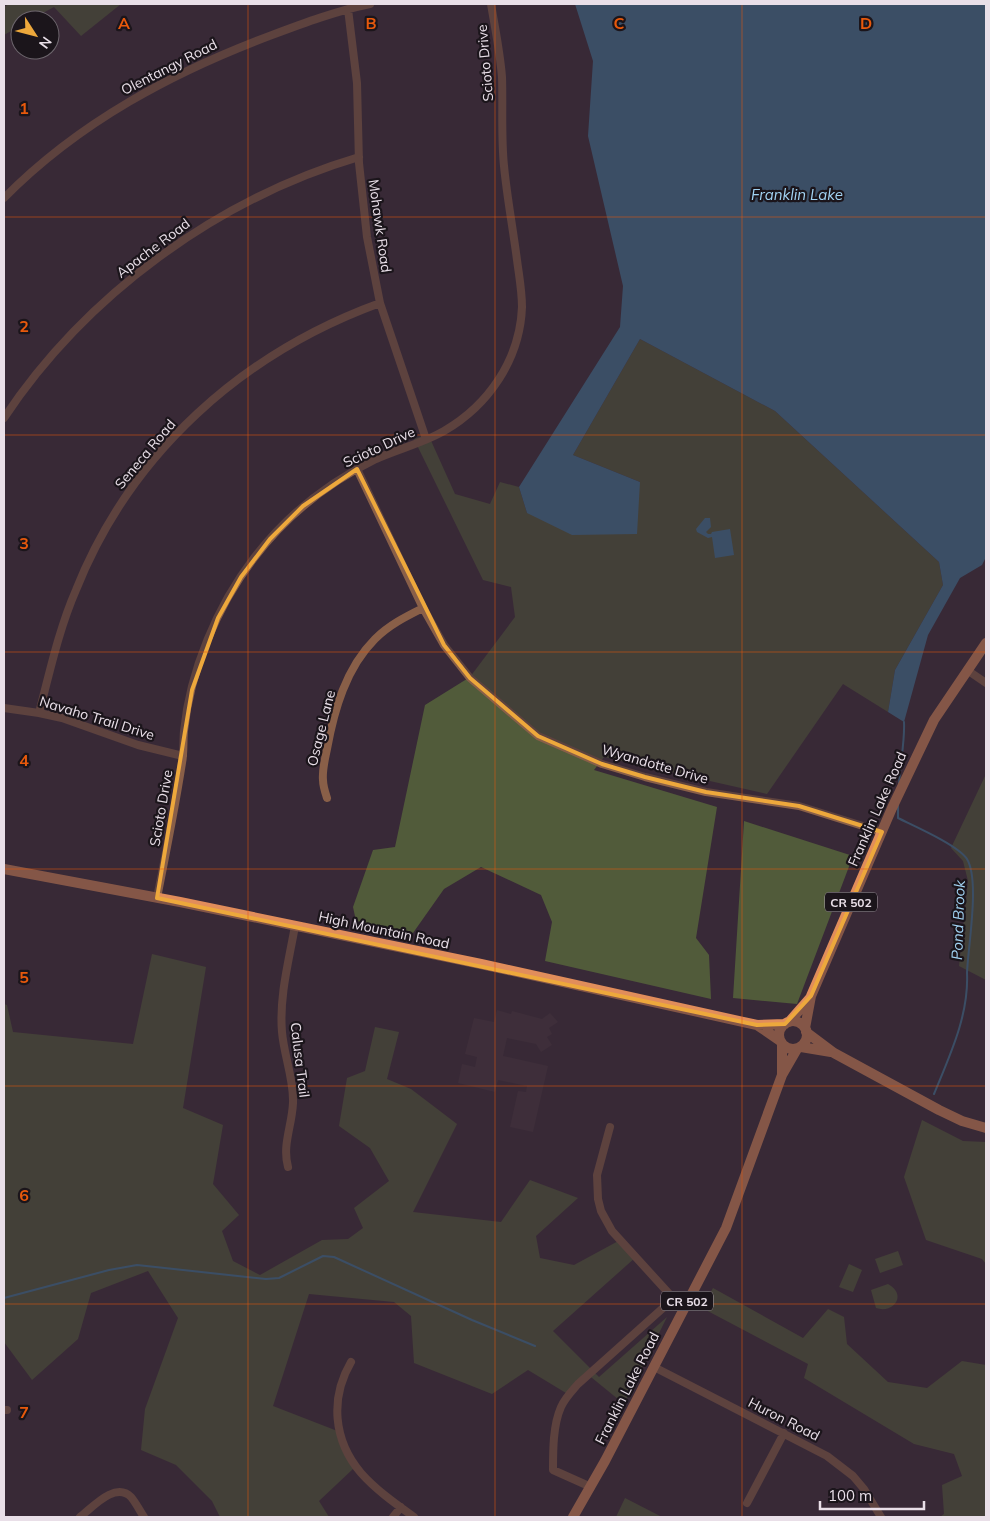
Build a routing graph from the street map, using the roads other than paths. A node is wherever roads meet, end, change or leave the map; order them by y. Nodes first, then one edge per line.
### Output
1 (370, 4) edge
2 (491, 4) edge
3 (348, 9) junction
4 (359, 157) junction
5 (4, 198) edge
6 (380, 303) junction
7 (4, 418) edge
8 (426, 439) junction
9 (357, 469) junction
10 (423, 608) junction
11 (986, 643) edge
12 (967, 670) junction
13 (986, 683) edge
14 (4, 708) edge
15 (39, 713) junction
16 (183, 756) junction
17 (327, 798) dead end
18 (882, 832) junction
19 (4, 869) edge
20 (157, 898) junction
21 (295, 926) junction
22 (811, 996) junction
23 (787, 1023) junction
24 (757, 1024) junction
25 (806, 1030) junction
26 (781, 1042) junction
27 (799, 1048) junction
28 (834, 1053) junction
29 (782, 1075) junction
30 (610, 1128) dead end
31 (986, 1128) edge
32 (288, 1167) dead end
33 (675, 1301) junction
34 (682, 1310) junction
35 (351, 1362) dead end
36 (654, 1367) junction
37 (784, 1433) junction
38 (591, 1487) junction
39 (747, 1504) dead end
40 (400, 1508) junction
41 (80, 1517) edge
42 (144, 1517) edge
43 (392, 1517) edge
44 (414, 1517) edge
45 (573, 1517) edge
46 (881, 1517) edge

1 - 3 street, Olentangy Road
2 - 8 street, Scioto Drive
3 - 4 street, Mohawk Road
3 - 5 street, Olentangy Road
4 - 6 street, Mohawk Road
4 - 7 street, Apache Road
6 - 8 street, Mohawk Road
6 - 15 street, Seneca Road
8 - 9 street, Scioto Drive
9 - 10 street, Wyandotte Drive
9 - 16 street, Scioto Drive
10 - 17 street, Osage Lane
10 - 18 street, Wyandotte Drive
11 - 12 main road, Franklin Lake Road / CR 502
12 - 13 street
12 - 18 main road, Franklin Lake Road / CR 502
14 - 15 street, Navaho Trail Drive
15 - 16 street, Navaho Trail Drive
16 - 20 street, Scioto Drive
18 - 22 main road, Franklin Lake Road / CR 502
19 - 20 main road, High Mountain Road
20 - 21 main road, High Mountain Road
21 - 24 main road, High Mountain Road
21 - 32 street, Calusa Trail
22 - 23 main road, Franklin Lake Road / CR 502
22 - 25 main road, Franklin Lake Road / CR 502
23 - 24 main road, High Mountain Road
23 - 25 main road
23 - 26 main road, CR 502
24 - 26 main road, High Mountain Road
25 - 27 main road, CR 502
25 - 28 main road
26 - 27 main road
26 - 29 main road, Franklin Lake Road / CR 502
27 - 28 main road
27 - 29 main road, Franklin Lake Road / CR 502
28 - 31 main road
29 - 34 main road, Franklin Lake Road / CR 502
30 - 33 street
33 - 34 street
33 - 38 street
34 - 36 main road, Franklin Lake Road / CR 502
35 - 40 street
36 - 37 street, Huron Road
36 - 38 main road, Franklin Lake Road / CR 502
37 - 39 street
37 - 46 street, Huron Road
38 - 45 main road, Franklin Lake Road / CR 502
40 - 43 street
40 - 44 street
41 - 42 street

